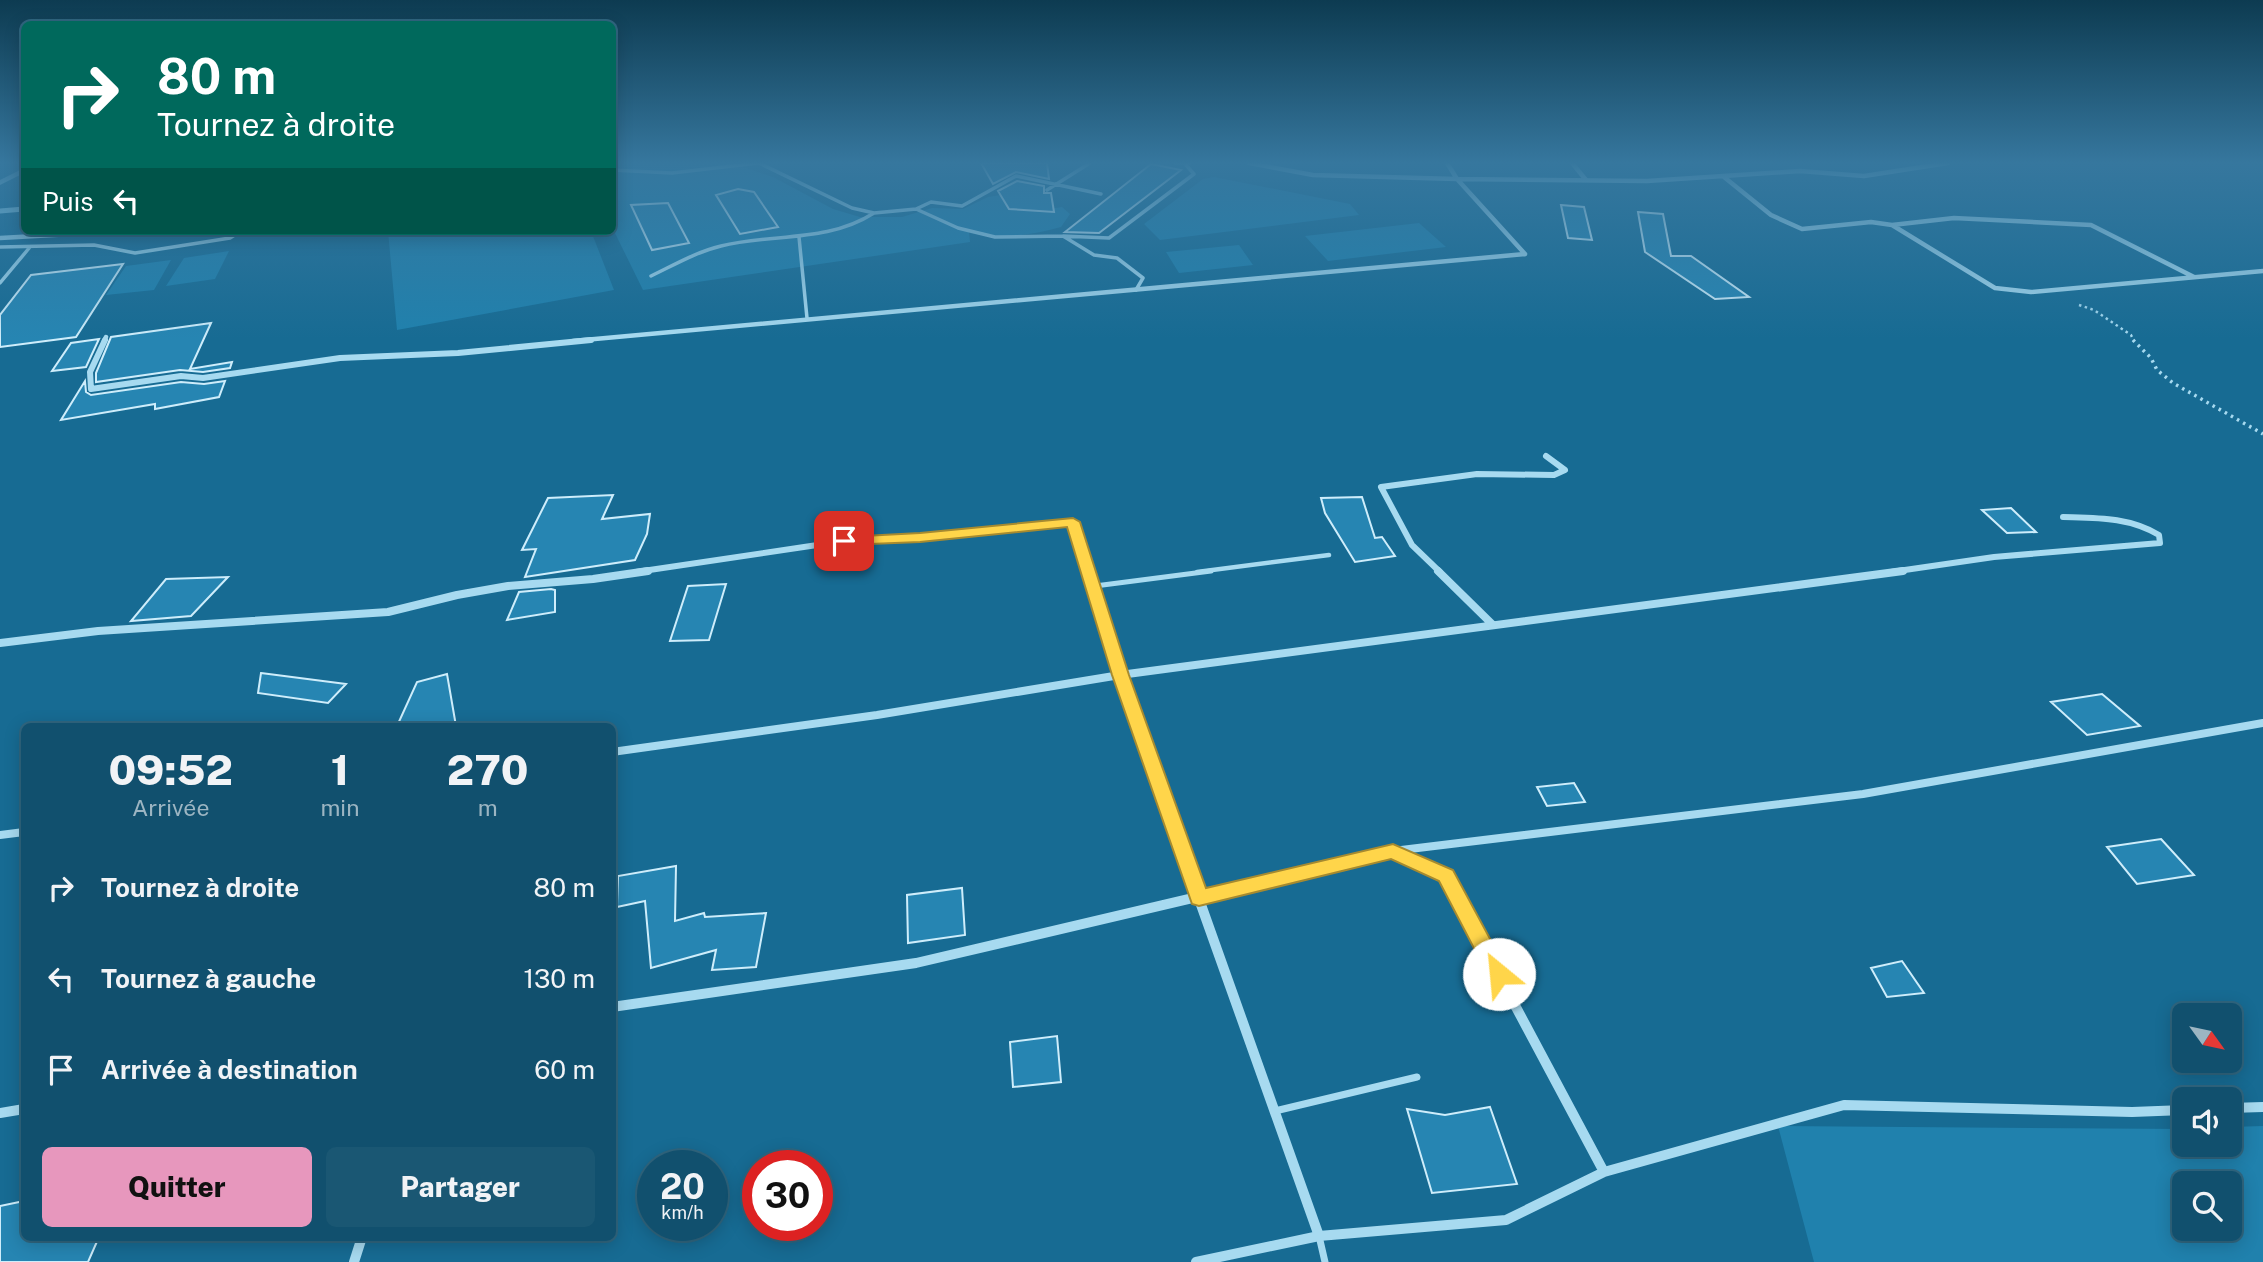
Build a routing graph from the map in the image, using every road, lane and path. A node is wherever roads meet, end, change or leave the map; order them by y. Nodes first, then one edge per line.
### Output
1 (863, 222) edge
2 (945, 222) edge
3 (1131, 222) edge
4 (1496, 222) edge
5 (1786, 222) edge
6 (1920, 222) edge
7 (2030, 222) edge
8 (1892, 225) junction
9 (54, 235) edge
10 (235, 235) edge
11 (799, 236) junction
12 (1063, 236) junction
13 (0, 238) edge
14 (0, 247) edge
15 (30, 247) junction
16 (2263, 271) edge
17 (651, 276) dead end
18 (2194, 277) junction
19 (0, 284) edge
20 (1136, 290) junction
21 (2072, 303) dead end
22 (807, 318) junction
23 (106, 337) dead end
24 (2263, 434) edge
25 (1546, 456) dead end
26 (2063, 517) dead end
27 (1329, 555) dead end
28 (1095, 586) junction
29 (1493, 625) junction
30 (0, 643) edge
31 (1120, 675) junction
32 (2263, 723) edge
33 (616, 751) edge
34 (21, 832) edge
35 (0, 835) edge
36 (1393, 851) junction
37 (1199, 898) junction
38 (616, 1006) edge
39 (1417, 1077) dead end
40 (2263, 1107) edge
41 (2242, 1108) edge
42 (21, 1110) edge
43 (2172, 1110) edge
44 (1275, 1111) junction
45 (0, 1113) edge
46 (1604, 1172) junction
47 (1319, 1236) junction
48 (361, 1241) edge
49 (355, 1262) edge
50 (1196, 1262) edge
51 (1325, 1262) edge

1 - 11 lane
2 - 12 lane
3 - 12 lane
4 - 20 street
5 - 8 street
6 - 8 street
7 - 18 street
8 - 18 street
9 - 13 street
10 - 15 lane
11 - 17 lane
11 - 22 lane
12 - 20 lane
14 - 15 lane
15 - 19 lane
16 - 18 street
20 - 22 street
21 - 24 path
22 - 23 street
25 - 29 street
26 - 29 street
27 - 28 lane
28 - 30 street
28 - 31 street
29 - 31 street
31 - 33 street
31 - 37 street
32 - 36 street
34 - 35 street
36 - 37 street
36 - 46 street
37 - 38 street
37 - 44 street
39 - 44 lane
40 - 41 street
42 - 45 street
43 - 46 street
44 - 47 street
46 - 47 street
47 - 50 street
47 - 51 lane
48 - 49 street

